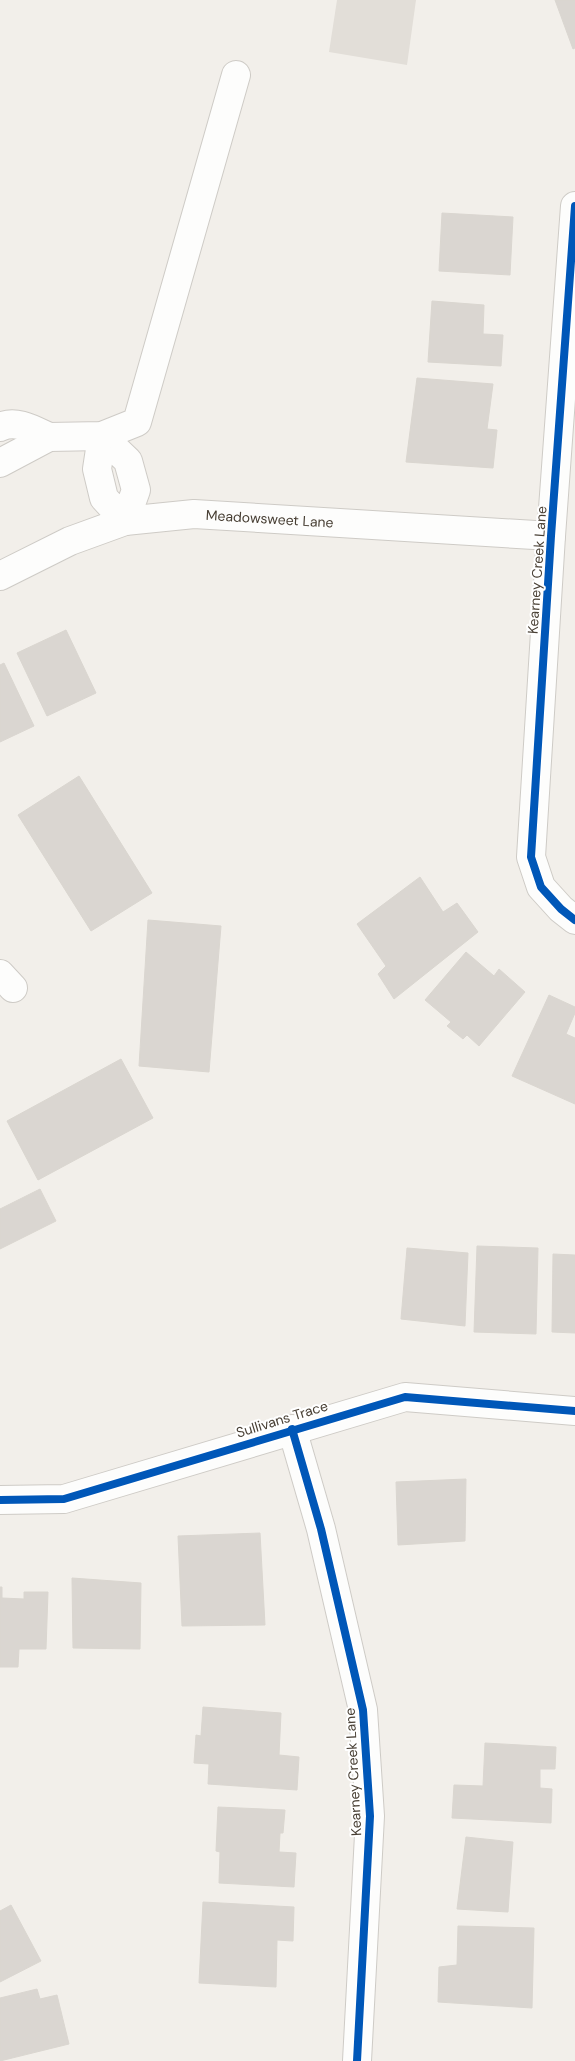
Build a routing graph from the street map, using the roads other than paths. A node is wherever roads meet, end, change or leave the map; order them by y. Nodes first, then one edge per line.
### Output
1 (236, 75) dead end
2 (575, 206) edge
3 (0, 427) edge
4 (102, 436) junction
5 (49, 437) junction
6 (0, 464) edge
7 (125, 521) junction
8 (551, 536) junction
9 (0, 576) edge
10 (575, 920) edge
11 (575, 1411) edge
12 (292, 1429) junction
13 (0, 1500) edge
14 (357, 2061) edge

1 - 4 street
2 - 8 street, Kearney Creek Lane
3 - 5 street
4 - 5 street
4 - 7 street
5 - 6 street
7 - 8 street, Meadowsweet Lane
7 - 9 street, Meadowsweet Lane
8 - 10 street, Kearney Creek Lane
11 - 12 street, Sullivans Trace
12 - 13 street, Sullivans Trace
12 - 14 street, Kearney Creek Lane

